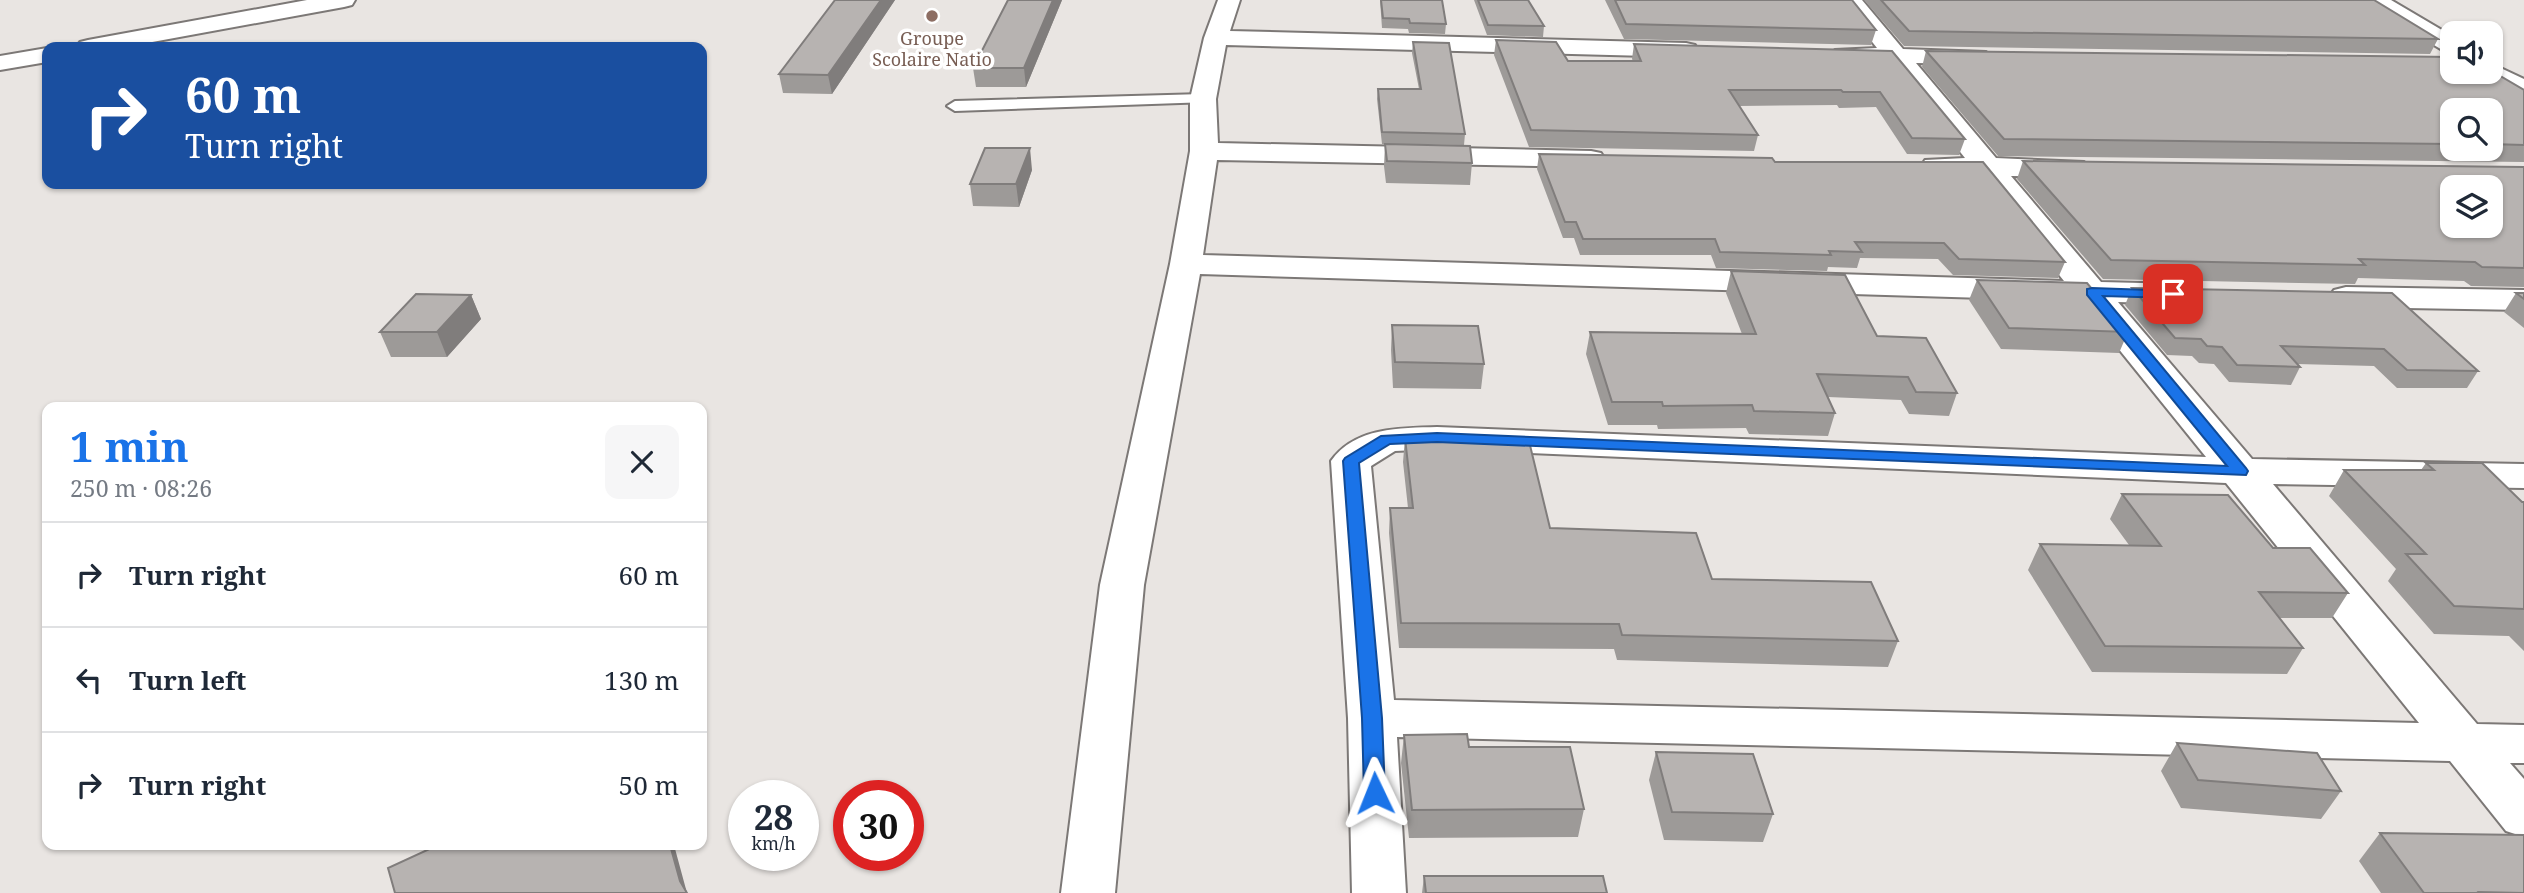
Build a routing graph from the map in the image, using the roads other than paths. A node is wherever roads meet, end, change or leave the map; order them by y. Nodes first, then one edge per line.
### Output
1 (344, 0) edge
2 (1229, 0) edge
3 (1850, 0) edge
4 (2375, 0) edge
5 (1216, 38) junction
6 (115, 42) edge
7 (1702, 51) edge
8 (2440, 52) edge
9 (1828, 54) edge
10 (42, 56) edge
11 (1897, 56) junction
12 (1994, 57) edge
13 (0, 63) edge
14 (2524, 65) edge
15 (2503, 66) edge
16 (2503, 75) edge
17 (2524, 89) edge
18 (1203, 99) junction
19 (955, 106) dead end
20 (1204, 151) junction
21 (1617, 159) edge
22 (1906, 165) edge
23 (1988, 167) junction
24 (2098, 168) edge
25 (1186, 264) junction
26 (2092, 292) junction
27 (2217, 294) edge
28 (2315, 296) edge
29 (2524, 300) edge
30 (2240, 471) junction
31 (2524, 477) edge
32 (1372, 718) junction
33 (2463, 742) junction
34 (2524, 744) edge
35 (2524, 816) edge
36 (1088, 893) edge
37 (1379, 893) edge

1 - 6 street
2 - 5 street
3 - 11 street
4 - 8 street
5 - 7 street
5 - 18 street
9 - 11 street
10 - 13 street
11 - 12 street
11 - 23 street
14 - 15 street
16 - 17 street
18 - 19 lane
18 - 20 street
20 - 21 street
20 - 25 street
22 - 23 street
23 - 24 street
23 - 26 street
25 - 26 street
25 - 36 street
26 - 27 street
26 - 30 street
28 - 29 street
30 - 31 street
30 - 32 street
30 - 33 street
32 - 33 street
32 - 37 street
33 - 34 street
33 - 35 street

